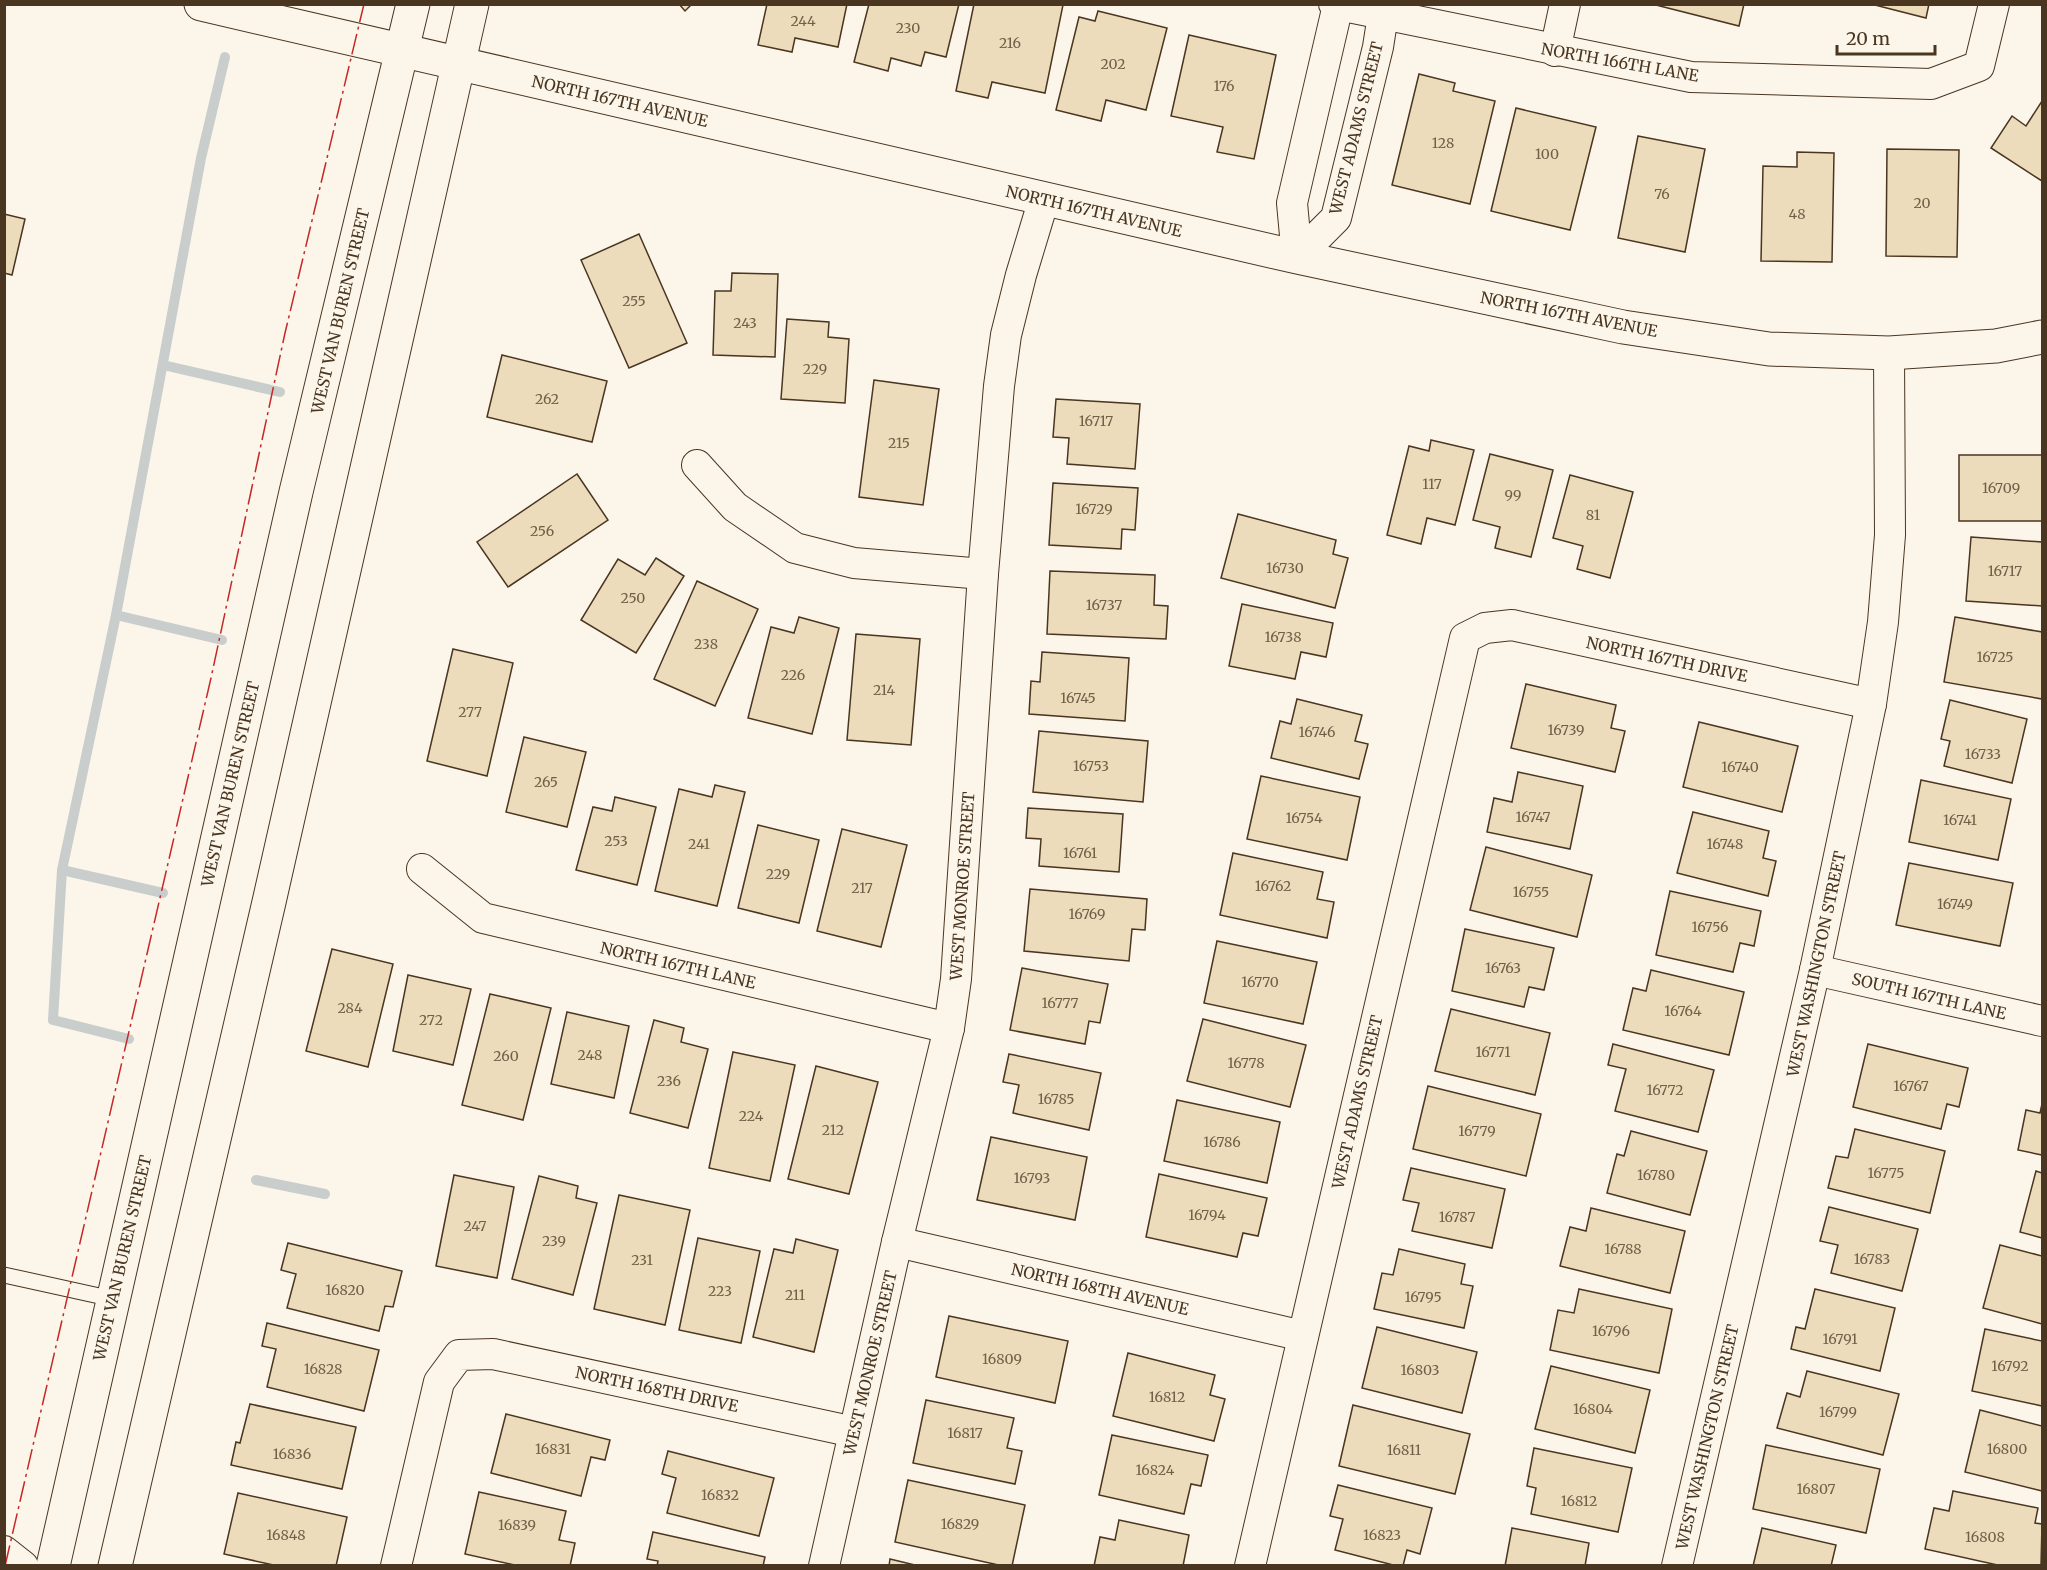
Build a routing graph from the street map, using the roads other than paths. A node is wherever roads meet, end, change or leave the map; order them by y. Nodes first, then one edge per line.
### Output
1 (201, 4) edge
2 (413, 4) edge
3 (472, 4) edge
4 (1565, 4) edge
5 (1994, 4) edge
6 (1336, 5) edge
7 (1383, 15) junction
8 (402, 51) junction
9 (1555, 51) junction
10 (458, 64) junction
11 (1044, 200) junction
12 (1298, 257) junction
13 (2043, 337) edge
14 (1889, 353) junction
15 (697, 465) dead end
16 (983, 574) junction
17 (1465, 638) joint
18 (1871, 704) junction
19 (422, 869) dead end
20 (1815, 970) junction
21 (2043, 1021) edge
22 (949, 1029) junction
23 (897, 1242) junction
24 (4, 1275) edge
25 (113, 1299) junction
26 (1303, 1336) junction
27 (854, 1432) junction
28 (4, 1551) edge
29 (23, 1566) edge
30 (53, 1566) edge
31 (115, 1566) edge
32 (396, 1566) edge
33 (824, 1566) edge
34 (1250, 1566) edge
35 (1677, 1566) edge

1 - 8 main road, NORTH 167TH AVENUE
2 - 8 main road, WEST VAN BUREN STREET
3 - 10 main road
4 - 9 street
5 - 9 street, NORTH 166TH LANE
6 - 7 street, NORTH 166TH LANE
6 - 12 street
7 - 9 street, NORTH 166TH LANE
7 - 12 street, WEST ADAMS STREET
8 - 10 main road, NORTH 167TH AVENUE
8 - 25 main road, WEST VAN BUREN STREET
10 - 11 main road, NORTH 167TH AVENUE
10 - 31 main road
11 - 12 main road, NORTH 167TH AVENUE
11 - 16 street, WEST MONROE STREET
12 - 14 main road, NORTH 167TH AVENUE
13 - 14 main road, NORTH 167TH AVENUE
14 - 18 street, WEST WASHINGTON STREET
15 - 16 street
16 - 22 street, WEST MONROE STREET
17 - 18 street, NORTH 167TH DRIVE
17 - 26 street, WEST ADAMS STREET
18 - 20 street, WEST WASHINGTON STREET
19 - 22 street, NORTH 167TH LANE
20 - 21 street, SOUTH 167TH LANE
20 - 35 street, WEST WASHINGTON STREET
22 - 23 street, WEST MONROE STREET
23 - 26 street, NORTH 168TH AVENUE
23 - 27 street, WEST MONROE STREET
24 - 25 lane
25 - 30 main road, WEST VAN BUREN STREET
26 - 34 street, WEST ADAMS STREET
27 - 32 street, NORTH 168TH DRIVE
27 - 33 street, WEST MONROE STREET
28 - 29 street

